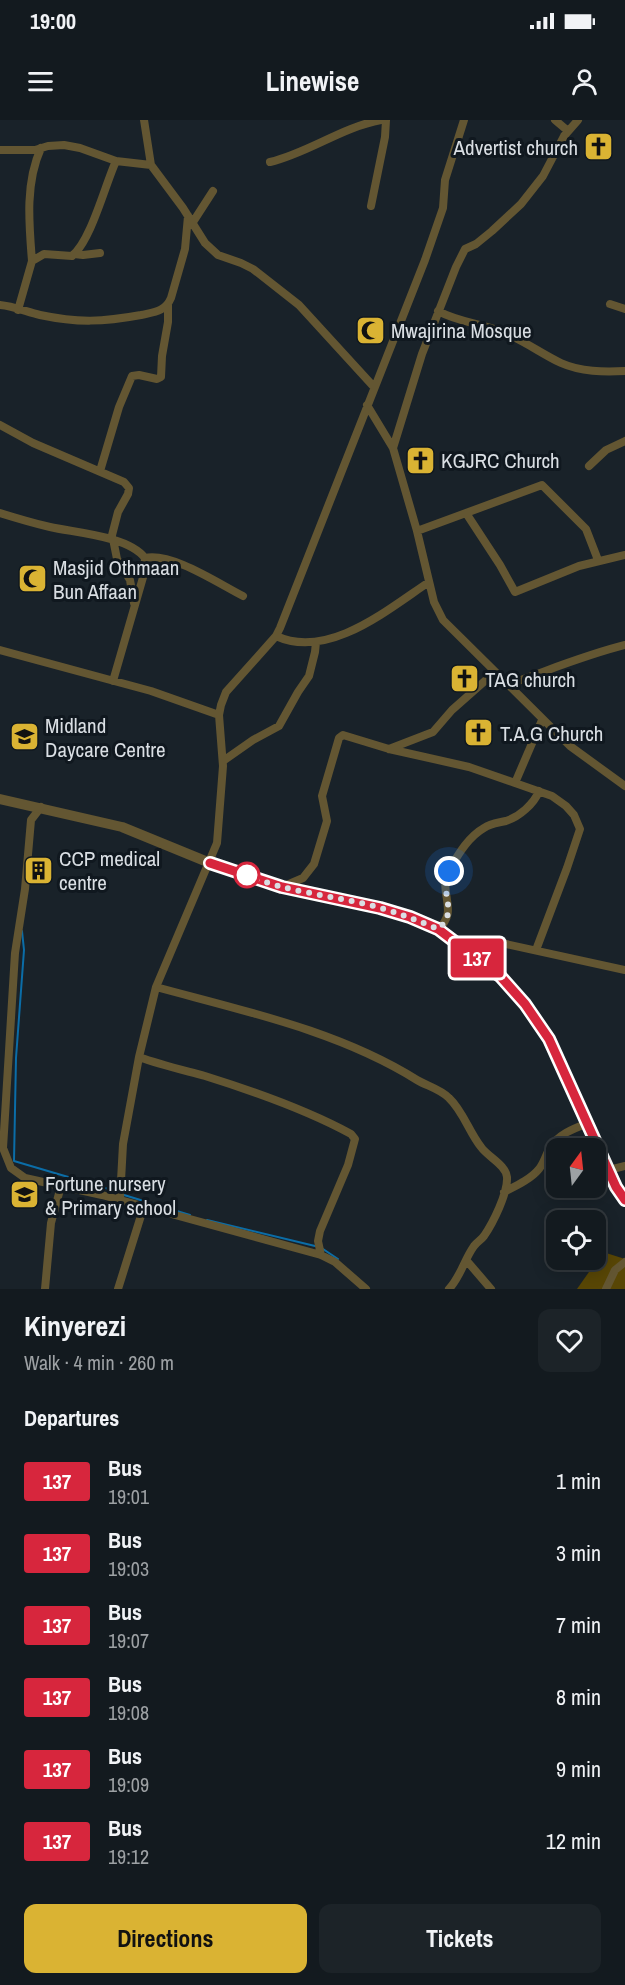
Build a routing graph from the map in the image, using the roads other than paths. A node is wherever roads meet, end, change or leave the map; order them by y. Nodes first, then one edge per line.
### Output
1 (144, 120) edge
2 (381, 120) edge
3 (386, 120) edge
4 (464, 120) edge
5 (555, 120) edge
6 (578, 120) edge
7 (568, 131) junction
8 (41, 148) junction
9 (0, 150) edge
10 (116, 161) junction
11 (270, 162) dead end
12 (151, 165) junction
13 (213, 191) dead end
14 (370, 206) dead end
15 (190, 219) junction
16 (100, 253) dead end
17 (74, 254) junction
18 (32, 261) junction
19 (610, 304) dead end
20 (0, 305) edge
21 (168, 305) junction
22 (625, 309) edge
23 (18, 310) junction
24 (438, 311) junction
25 (625, 371) edge
26 (374, 387) junction
27 (367, 405) junction
28 (0, 425) edge
29 (625, 441) edge
30 (393, 448) junction
31 (589, 466) dead end
32 (100, 471) junction
33 (0, 513) edge
34 (466, 513) junction
35 (417, 531) junction
36 (112, 539) junction
37 (625, 555) edge
38 (145, 558) junction
39 (598, 560) junction
40 (429, 582) junction
41 (243, 596) dead end
42 (134, 608) junction
43 (276, 636) junction
44 (316, 642) junction
45 (625, 645) edge
46 (0, 650) edge
47 (495, 672) junction
48 (113, 681) junction
49 (509, 684) junction
50 (219, 715) junction
51 (542, 720) junction
52 (389, 749) junction
53 (223, 761) junction
54 (515, 783) junction
55 (625, 786) edge
56 (539, 791) junction
57 (0, 799) edge
58 (41, 807) junction
59 (210, 863) junction
60 (282, 887) junction
61 (438, 929) junction
62 (466, 950) junction
63 (536, 950) junction
64 (625, 970) edge
65 (156, 987) junction
66 (139, 1057) junction
67 (588, 1123) junction
68 (625, 1166) edge
69 (609, 1170) junction
70 (60, 1186) junction
71 (504, 1192) junction
72 (120, 1199) junction
73 (625, 1200) edge
74 (144, 1206) junction
75 (321, 1255) junction
76 (467, 1261) junction
77 (625, 1262) edge
78 (45, 1289) edge
79 (118, 1289) edge
80 (366, 1289) edge
81 (450, 1289) edge
82 (491, 1289) edge
83 (606, 1289) edge

1 - 12 street
2 - 11 street
3 - 14 street
4 - 26 street
5 - 7 street
6 - 7 street
7 - 24 street
8 - 9 street
8 - 10 street
8 - 18 street
10 - 12 street
10 - 17 street
12 - 15 street
13 - 15 street
15 - 21 street
15 - 26 street
16 - 17 street
17 - 18 street
18 - 23 street
19 - 22 street
20 - 23 street
21 - 23 street
21 - 32 street
24 - 25 street
24 - 30 street
26 - 27 street
27 - 30 street
27 - 43 street
28 - 32 street
29 - 31 street
30 - 35 street
32 - 36 street
33 - 36 street
34 - 35 street
34 - 39 street
34 - 39 street
35 - 40 street
36 - 38 street
36 - 42 street
37 - 39 street
38 - 41 street
38 - 42 street
40 - 44 street
40 - 47 street
42 - 48 street
43 - 44 street
43 - 50 street
44 - 53 street
45 - 49 street
46 - 48 street
47 - 49 street
47 - 52 street
48 - 50 street
49 - 51 street
50 - 53 street
51 - 54 street
51 - 55 street
52 - 54 street
52 - 60 street
53 - 59 street
54 - 56 street
56 - 61 street
56 - 63 street
57 - 58 street
58 - 59 street
58 - 70 street
59 - 60 street
59 - 65 street
60 - 61 street
61 - 62 street
62 - 63 street
62 - 67 street
63 - 64 street
65 - 66 street
65 - 71 street
66 - 72 street
66 - 75 street
67 - 69 street
67 - 71 street
68 - 69 street
69 - 73 street
70 - 72 street
70 - 78 street
71 - 76 street
72 - 74 street
74 - 75 street
74 - 79 street
75 - 80 street
76 - 81 street
76 - 82 street
77 - 83 street

